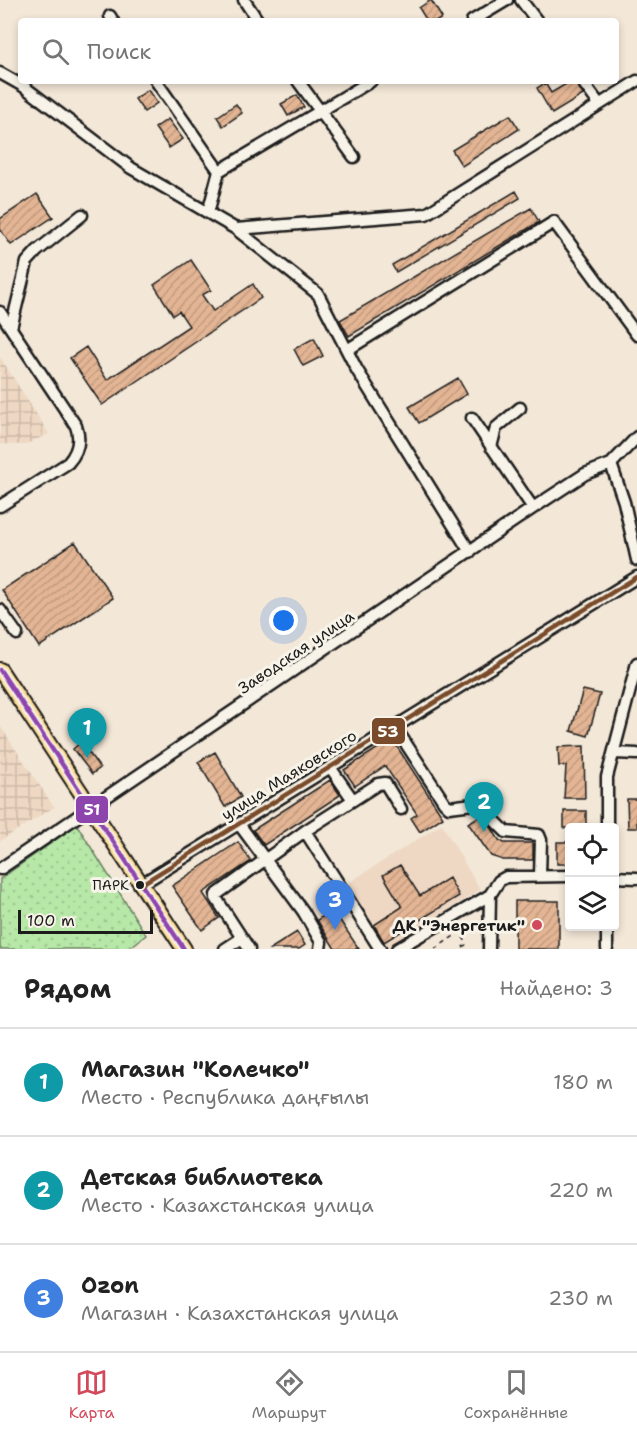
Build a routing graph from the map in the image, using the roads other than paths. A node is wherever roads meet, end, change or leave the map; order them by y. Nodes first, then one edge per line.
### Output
1 (244, 0) edge
2 (507, 0) edge
3 (521, 0) edge
4 (256, 18) edge
5 (477, 18) edge
6 (535, 18) edge
7 (0, 73) edge
8 (637, 81) edge
9 (18, 83) edge
10 (19, 84) edge
11 (158, 84) edge
12 (300, 84) edge
13 (366, 84) edge
14 (584, 84) edge
15 (599, 104) junction
16 (320, 111) junction
17 (354, 157) dead end
18 (219, 171) junction
19 (208, 213) junction
20 (82, 215) dead end
21 (236, 229) junction
22 (0, 312) edge
23 (11, 328) junction
24 (637, 335) edge
25 (347, 350) junction
26 (520, 408) dead end
27 (472, 418) dead end
28 (637, 437) edge
29 (491, 447) junction
30 (610, 464) junction
31 (0, 506) edge
32 (532, 508) junction
33 (635, 537) edge
34 (470, 552) junction
35 (637, 560) edge
36 (637, 577) edge
37 (0, 610) edge
38 (17, 634) dead end
39 (637, 663) edge
40 (0, 670) edge
41 (395, 726) junction
42 (615, 753) junction
43 (637, 753) edge
44 (330, 767) junction
45 (353, 800) junction
46 (92, 808) junction
47 (401, 809) dead end
48 (607, 823) edge
49 (240, 824) junction
50 (305, 831) junction
51 (266, 860) junction
52 (0, 869) edge
53 (540, 875) junction
54 (565, 876) edge
55 (619, 878) edge
56 (637, 878) edge
57 (140, 885) junction
58 (490, 895) junction
59 (607, 931) edge
60 (242, 938) junction
61 (184, 949) edge
62 (225, 949) edge
63 (249, 949) edge
64 (320, 949) edge
65 (380, 949) edge
66 (398, 949) edge
67 (489, 949) edge
68 (607, 949) edge

1 - 4 street
2 - 5 street
3 - 6 street
7 - 9 street
8 - 15 street
10 - 19 street
11 - 18 street
12 - 16 street
13 - 16 street
14 - 15 street
15 - 21 street
16 - 17 street
16 - 18 street
18 - 19 street
19 - 21 street
20 - 23 street
21 - 25 street
22 - 23 street
23 - 31 street
24 - 25 street
25 - 34 street
26 - 29 street
27 - 29 street
28 - 30 street
29 - 32 street
30 - 32 street, Заводская улица
30 - 33 street
32 - 34 street, Заводская улица
33 - 35 street
34 - 46 street, Заводская улица
36 - 41 street, улица Маяковского
37 - 38 street
39 - 42 street
40 - 46 main road
41 - 44 street, улица Маяковского
41 - 53 street
42 - 43 street
42 - 48 street
44 - 45 street
44 - 49 street, улица Маяковского
45 - 47 street
45 - 50 street
46 - 52 street, Заводская улица
46 - 57 main road
49 - 51 street
49 - 57 street, улица Маяковского
50 - 51 street
50 - 65 street
51 - 60 street
51 - 64 street
53 - 54 street
53 - 58 street
55 - 56 street
57 - 61 main road
58 - 66 street
58 - 67 street
59 - 68 street
60 - 62 street
60 - 63 street

